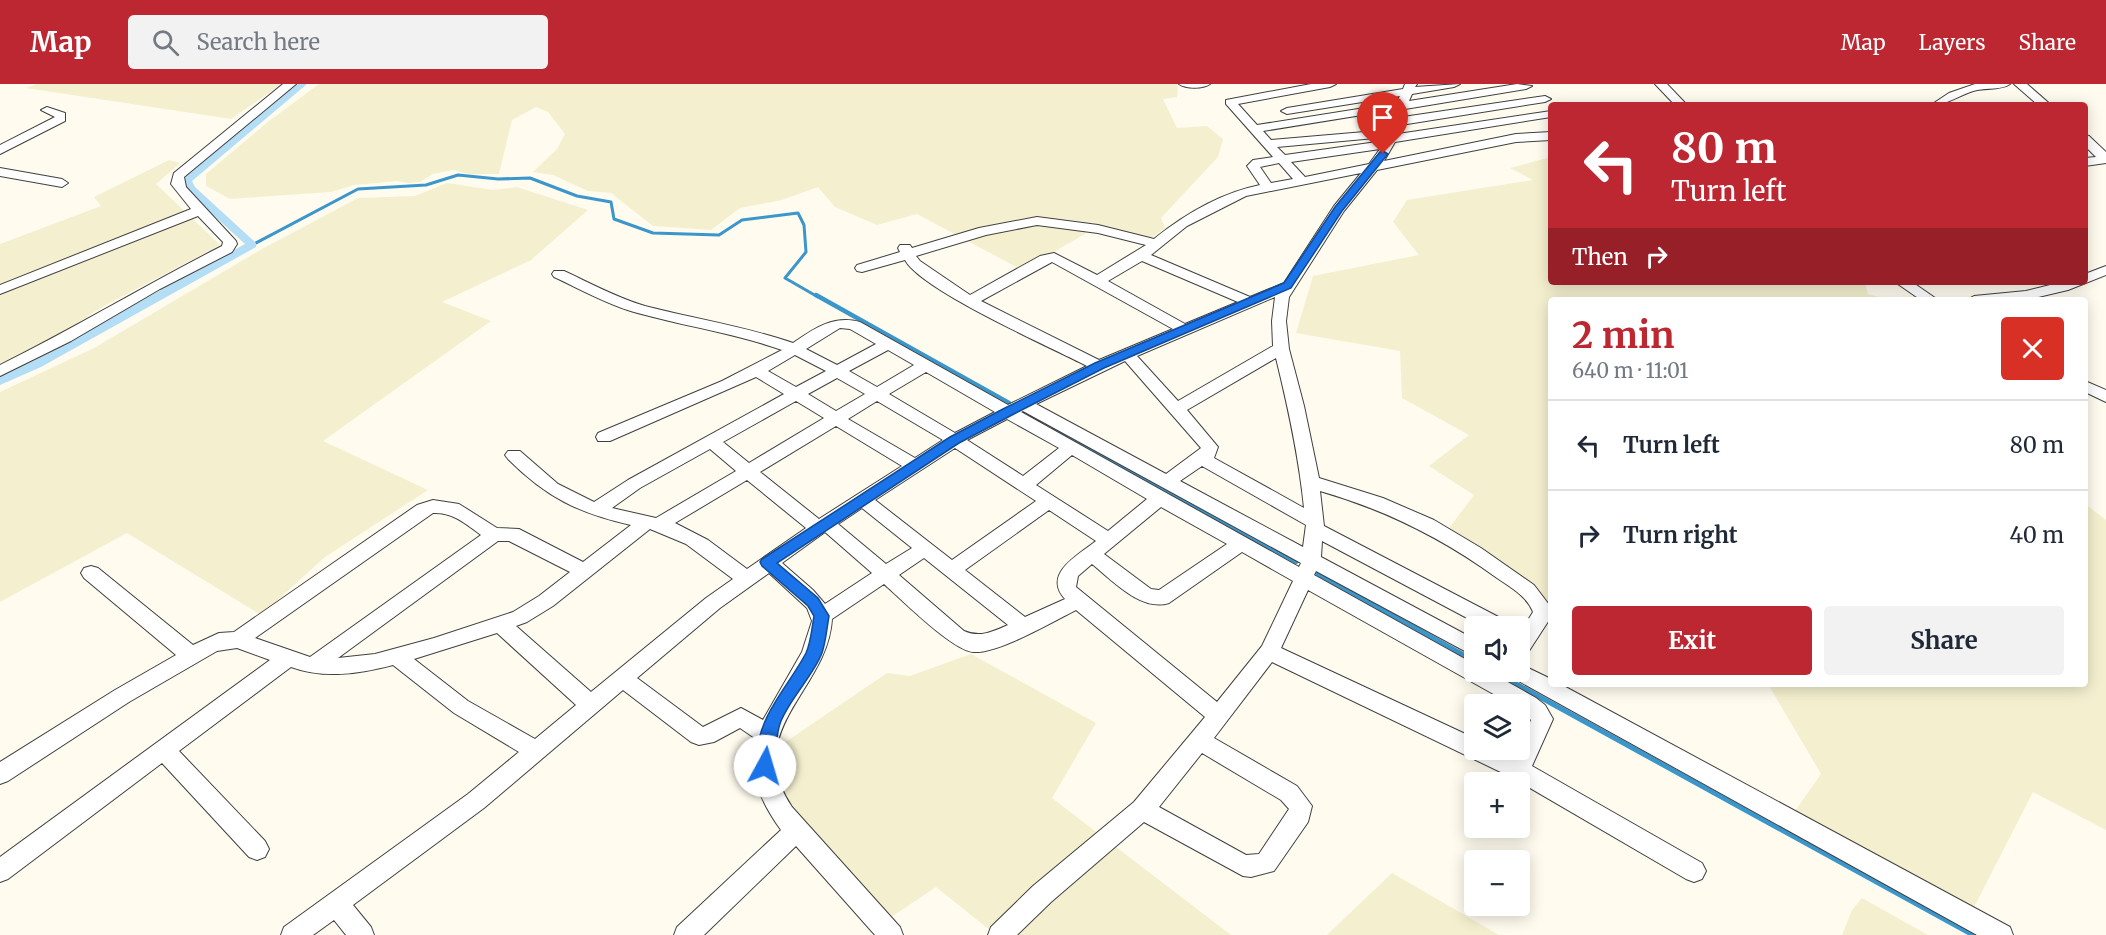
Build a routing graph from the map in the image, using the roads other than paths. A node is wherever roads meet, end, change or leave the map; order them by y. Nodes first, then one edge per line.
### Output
1 (290, 84) edge
2 (1185, 84) edge
3 (1204, 84) edge
4 (1254, 84) edge
5 (1330, 84) edge
6 (1360, 84) edge
7 (1454, 84) edge
8 (1660, 84) edge
9 (2004, 84) edge
10 (2020, 84) edge
11 (1524, 85) edge
12 (1426, 86) edge
13 (1267, 94) junction
14 (1376, 97) junction
15 (1444, 100) junction
16 (1548, 102) edge
17 (1549, 102) edge
18 (1678, 102) edge
19 (1941, 102) edge
20 (2041, 102) edge
21 (47, 110) dead end
22 (1287, 111) junction
23 (1460, 112) junction
24 (1548, 114) edge
25 (1398, 117) edge
26 (1302, 122) junction
27 (1476, 126) junction
28 (1254, 129) junction
29 (1548, 136) edge
30 (1321, 139) junction
31 (2088, 140) edge
32 (2088, 141) edge
33 (2106, 141) edge
34 (1496, 142) junction
35 (1268, 144) junction
36 (0, 150) edge
37 (1335, 152) junction
38 (1282, 159) junction
39 (2106, 159) edge
40 (2088, 162) edge
41 (1372, 168) junction
42 (0, 172) edge
43 (1302, 181) junction
44 (63, 183) dead end
45 (1267, 186) junction
46 (200, 210) junction
47 (1157, 244) junction
48 (907, 251) junction
49 (1141, 256) junction
50 (862, 268) dead end
51 (559, 273) dead end
52 (1098, 281) junction
53 (1907, 285) edge
54 (2067, 285) edge
55 (1287, 286) junction
56 (0, 290) edge
57 (1925, 297) edge
58 (2024, 297) edge
59 (970, 301) junction
60 (1250, 302) junction
61 (1185, 330) junction
62 (887, 344) junction
63 (1281, 348) junction
64 (794, 349) junction
65 (1127, 354) junction
66 (3, 364) edge
67 (926, 365) junction
68 (1099, 366) junction
69 (756, 370) junction
70 (837, 371) junction
71 (2088, 388) edge
72 (794, 394) junction
73 (878, 394) junction
74 (2106, 397) edge
75 (1015, 408) junction
76 (1177, 409) junction
77 (837, 419) junction
78 (604, 437) dead end
79 (955, 440) junction
80 (711, 441) junction
81 (1070, 448) junction
82 (514, 455) dead end
83 (1202, 458) junction
84 (915, 466) junction
85 (747, 472) junction
86 (1311, 482) junction
87 (1024, 485) junction
88 (1163, 490) junction
89 (864, 500) junction
90 (1049, 501) junction
91 (597, 509) junction
92 (653, 523) junction
93 (822, 525) junction
94 (1315, 526) junction
95 (494, 535) junction
96 (1108, 540) junction
97 (1241, 544) junction
98 (925, 548) junction
99 (1091, 554) junction
100 (768, 562) junction
101 (1307, 568) junction
102 (952, 570) junction
103 (584, 571) junction
104 (91, 573) dead end
105 (886, 574) junction
106 (746, 578) junction
107 (1078, 601) junction
108 (822, 616) junction
109 (1481, 616) edge
110 (502, 625) junction
111 (1024, 627) junction
112 (1530, 631) edge
113 (238, 640) junction
114 (1464, 643) edge
115 (1269, 651) junction
116 (191, 655) junction
117 (395, 656) junction
118 (289, 657) junction
119 (312, 666) junction
120 (1530, 677) edge
121 (623, 679) junction
122 (591, 705) junction
123 (1218, 715) junction
124 (768, 735) junction
125 (1199, 740) junction
126 (1464, 743) edge
127 (164, 750) junction
128 (536, 751) junction
129 (1499, 760) edge
130 (1519, 770) junction
131 (0, 774) edge
132 (1142, 809) junction
133 (797, 830) junction
134 (257, 849) dead end
135 (1695, 871) dead end
136 (0, 872) edge
137 (338, 905) junction
138 (293, 935) edge
139 (362, 935) edge
140 (686, 935) edge
141 (891, 935) edge
142 (1000, 935) edge
143 (2001, 935) edge

1 - 46 street
2 - 3 street
4 - 13 street
5 - 13 street
6 - 14 street
7 - 12 street
8 - 18 street
9 - 19 street
10 - 20 street
11 - 15 street
11 - 17 street
12 - 15 street
12 - 25 street
13 - 22 street
13 - 28 street
14 - 22 street
14 - 25 street
15 - 23 street
15 - 25 street
16 - 23 street
21 - 36 street
22 - 26 street
23 - 25 street
23 - 27 street
24 - 27 street
25 - 26 street
25 - 27 street
25 - 30 street
25 - 37 street
25 - 41 street
26 - 28 street
26 - 30 street
27 - 34 street
28 - 35 street
29 - 34 street
30 - 35 street
30 - 37 street
31 - 33 street
32 - 39 street
34 - 41 street
35 - 38 street
37 - 38 street
38 - 43 street
38 - 45 street
39 - 40 street
41 - 43 street
41 - 55 street
42 - 44 street
43 - 45 street
45 - 47 street
46 - 56 street
46 - 66 street
47 - 48 street
47 - 49 street
48 - 50 street
48 - 59 street
49 - 52 street
49 - 60 street
51 - 64 street
52 - 59 street
52 - 61 street
53 - 57 street
54 - 58 street
55 - 60 street
55 - 63 street
59 - 68 street
60 - 61 street
61 - 65 street
62 - 64 street
62 - 67 street
62 - 70 street
63 - 76 street
63 - 86 street
64 - 69 street
64 - 70 street
65 - 68 street
65 - 76 street
67 - 73 street
67 - 75 street
68 - 75 street
69 - 72 street
69 - 78 street
70 - 72 street
70 - 73 street
71 - 74 street
72 - 77 street
72 - 80 street
73 - 77 street
73 - 79 street
75 - 79 street
75 - 81 street
75 - 88 street
76 - 83 street
77 - 84 street
77 - 85 street
79 - 84 street
79 - 87 street
80 - 85 street
80 - 91 street
81 - 87 street
81 - 88 street
82 - 91 street
83 - 88 street
83 - 94 street
84 - 89 street
85 - 92 street
85 - 93 street
86 - 94 street
86 - 112 street
87 - 90 street
88 - 96 street
88 - 97 street
88 - 101 street
89 - 93 street
89 - 98 street
90 - 96 street
90 - 102 street
91 - 92 street
92 - 103 street
92 - 106 street
93 - 100 street
93 - 105 street
94 - 101 street
94 - 109 street
95 - 103 street
95 - 113 street
95 - 119 street
96 - 99 street
97 - 99 street
97 - 101 street
98 - 102 street
98 - 105 street
99 - 107 street
100 - 106 street
100 - 108 street
101 - 114 street
101 - 115 street
101 - 130 street
102 - 111 street
103 - 110 street
104 - 116 street
105 - 108 street
105 - 111 street
106 - 121 street
107 - 111 street
107 - 123 street
108 - 124 street
110 - 117 street
110 - 122 street
113 - 116 street
113 - 118 street
115 - 123 street
115 - 126 street
116 - 131 street
117 - 119 street
117 - 128 street
118 - 119 street
118 - 127 street
120 - 143 street
121 - 122 street
121 - 124 street
122 - 128 street
123 - 125 street
124 - 133 street
125 - 132 street
125 - 132 street
127 - 134 street
127 - 136 street
128 - 137 street
129 - 130 street
130 - 135 street
132 - 142 street
133 - 140 street
133 - 141 street
137 - 138 street
137 - 139 street

